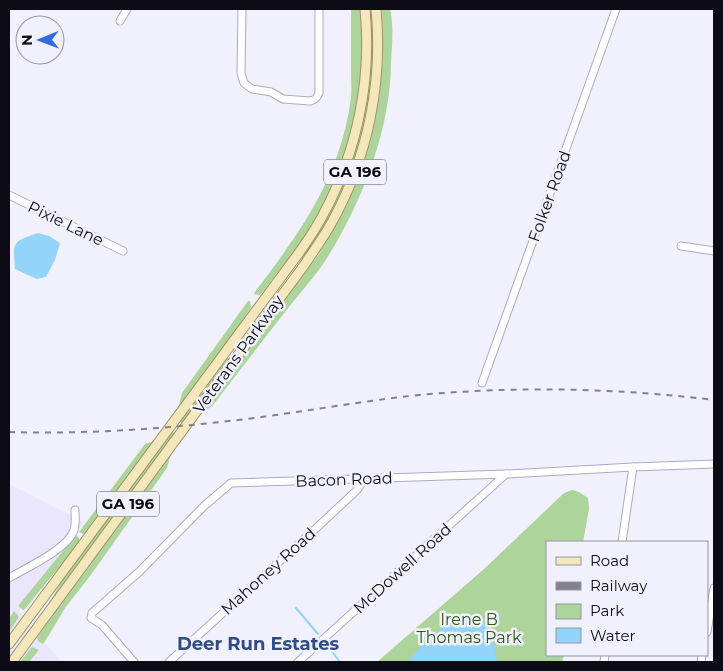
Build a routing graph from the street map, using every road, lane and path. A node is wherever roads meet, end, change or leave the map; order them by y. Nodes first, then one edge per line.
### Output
1 (127, 9) edge
2 (242, 9) edge
3 (319, 9) edge
4 (365, 9) edge
5 (376, 9) edge
6 (616, 9) edge
7 (120, 21) dead end
8 (9, 195) edge
9 (681, 246) dead end
10 (123, 251) dead end
11 (714, 251) edge
12 (482, 383) dead end
13 (714, 464) edge
14 (633, 467) junction
15 (506, 474) junction
16 (365, 478) junction
17 (74, 510) dead end
18 (622, 541) edge
19 (9, 578) edge
20 (714, 588) edge
21 (708, 626) edge
22 (9, 644) edge
23 (14, 660) edge
24 (134, 662) edge
25 (169, 662) edge
26 (298, 662) edge

1 - 7 street
2 - 3 street
4 - 22 main road, Veterans Parkway / GA 196
5 - 23 main road, Veterans Parkway / GA 196
6 - 12 street, Folker Road
8 - 10 street, Pixie Lane
9 - 11 street
13 - 14 street, Bacon Road
14 - 15 street, Bacon Road
14 - 18 street
15 - 16 street, Bacon Road
15 - 26 street, McDowell Road
16 - 24 street, Bacon Road
16 - 25 street, Mahoney Road
17 - 19 street
20 - 21 street

